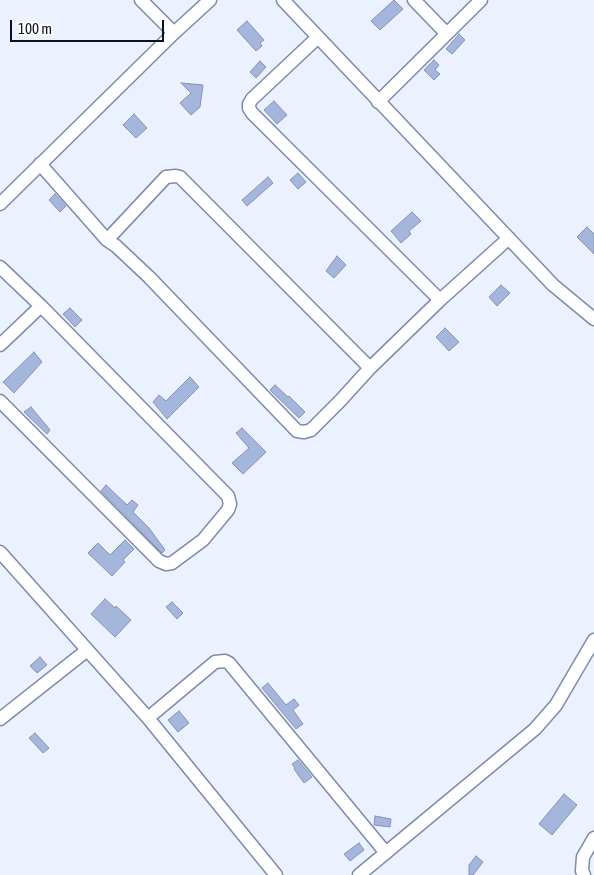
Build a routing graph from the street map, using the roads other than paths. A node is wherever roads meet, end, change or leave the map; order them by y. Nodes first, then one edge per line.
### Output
1 (142, 0) edge
2 (210, 0) edge
3 (283, 0) edge
4 (414, 0) edge
5 (481, 0) edge
6 (174, 33) junction
7 (446, 33) junction
8 (317, 38) junction
9 (378, 102) junction
10 (40, 164) junction
11 (0, 204) edge
12 (508, 238) junction
13 (107, 240) junction
14 (0, 267) edge
15 (440, 300) junction
16 (41, 306) junction
17 (594, 319) edge
18 (0, 345) edge
19 (370, 368) junction
20 (0, 401) edge
21 (0, 552) edge
22 (594, 640) edge
23 (86, 651) junction
24 (148, 718) junction
25 (0, 719) edge
26 (594, 838) edge
27 (386, 853) junction
28 (276, 875) edge
29 (359, 875) edge
30 (584, 875) edge

1 - 6 street
2 - 6 street
3 - 8 street
4 - 7 street
5 - 7 street
6 - 10 street
7 - 9 street
8 - 9 street
8 - 15 street
9 - 12 street
10 - 11 street
10 - 13 street
12 - 15 street
12 - 17 street
13 - 19 street
13 - 19 street
14 - 16 street
15 - 19 street
16 - 18 street
16 - 20 street
21 - 23 street
22 - 27 street
23 - 24 street
23 - 25 street
24 - 27 street
24 - 28 street
26 - 30 street
27 - 29 street

